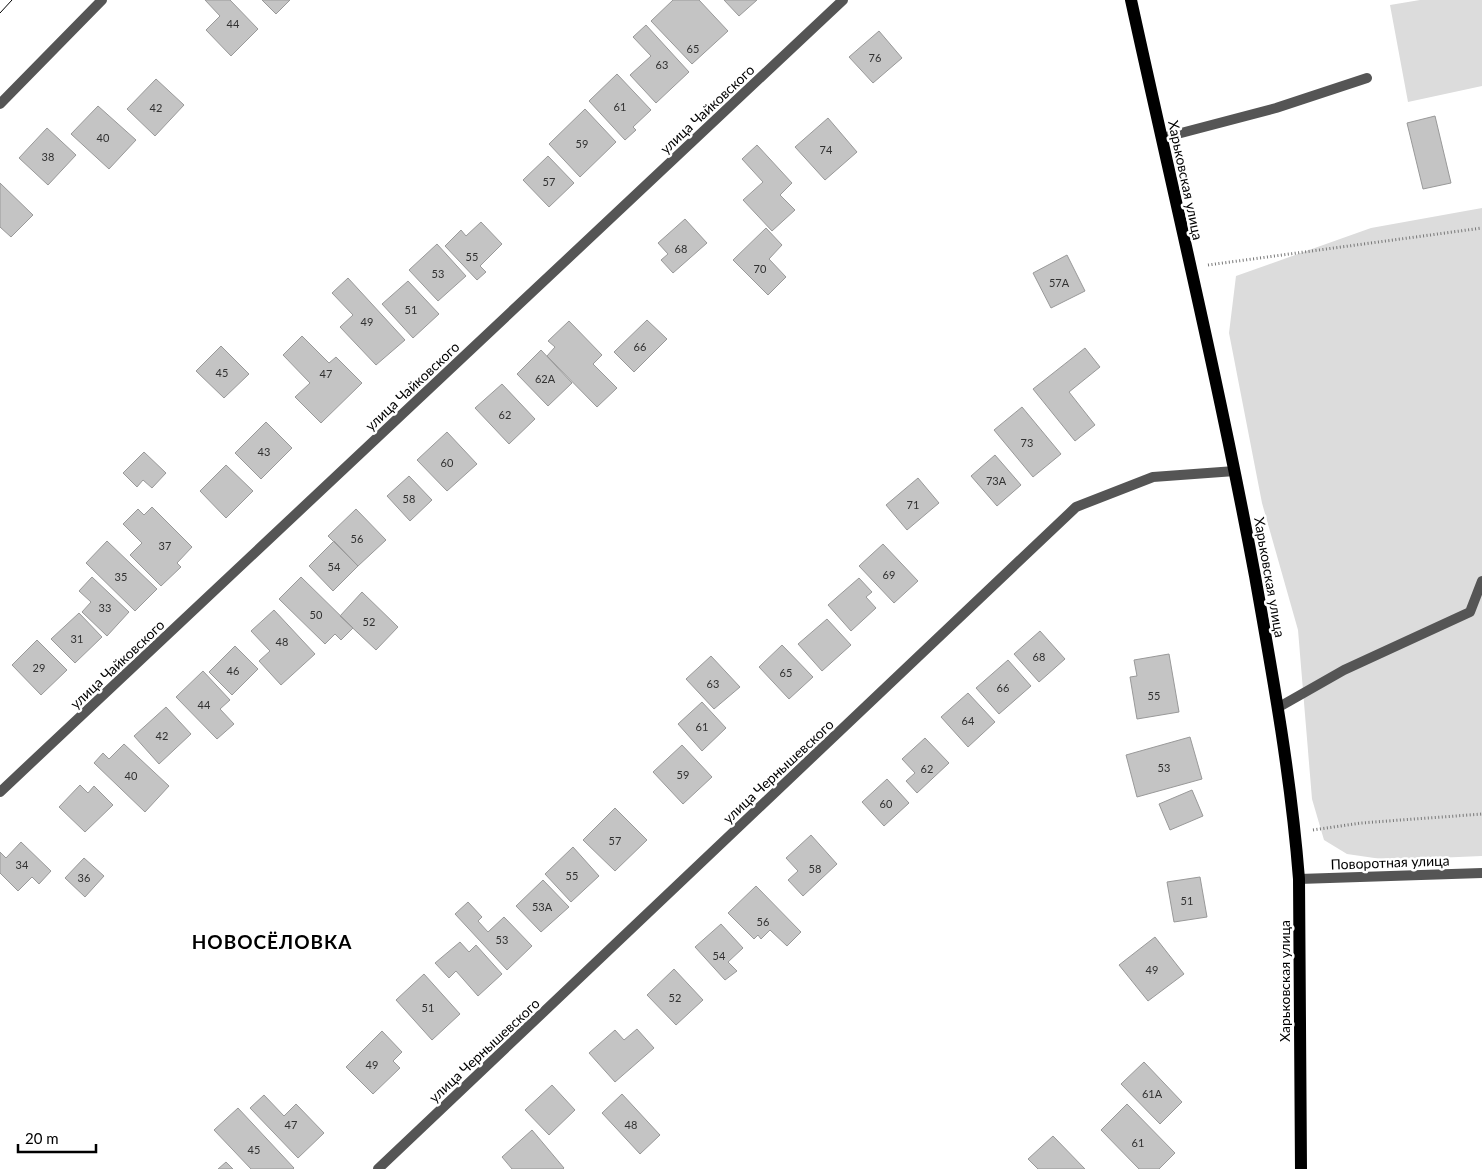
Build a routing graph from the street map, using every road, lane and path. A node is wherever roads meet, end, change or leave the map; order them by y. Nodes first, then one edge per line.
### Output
1 (102, 0) edge
2 (843, 0) edge
3 (1131, 0) edge
4 (1367, 78) dead end
5 (0, 104) edge
6 (1162, 138) junction
7 (1482, 228) edge
8 (1190, 267) junction
9 (1235, 471) junction
10 (1482, 581) edge
11 (1279, 707) junction
12 (0, 792) edge
13 (1482, 814) edge
14 (1295, 832) junction
15 (1482, 873) edge
16 (1299, 879) junction
17 (378, 1169) edge
18 (1301, 1169) edge

1 - 5 street
2 - 12 street, улица Чайковского
3 - 6 main road, Харьковская улица
4 - 6 street
6 - 8 main road, Харьковская улица
7 - 8 path
8 - 9 main road, Харьковская улица
9 - 11 main road, Харьковская улица
9 - 17 street, улица Чернышевского
10 - 11 street
11 - 14 main road, Харьковская улица
13 - 14 path
14 - 16 main road, Харьковская улица
15 - 16 street, Поворотная улица
16 - 18 main road, Харьковская улица

